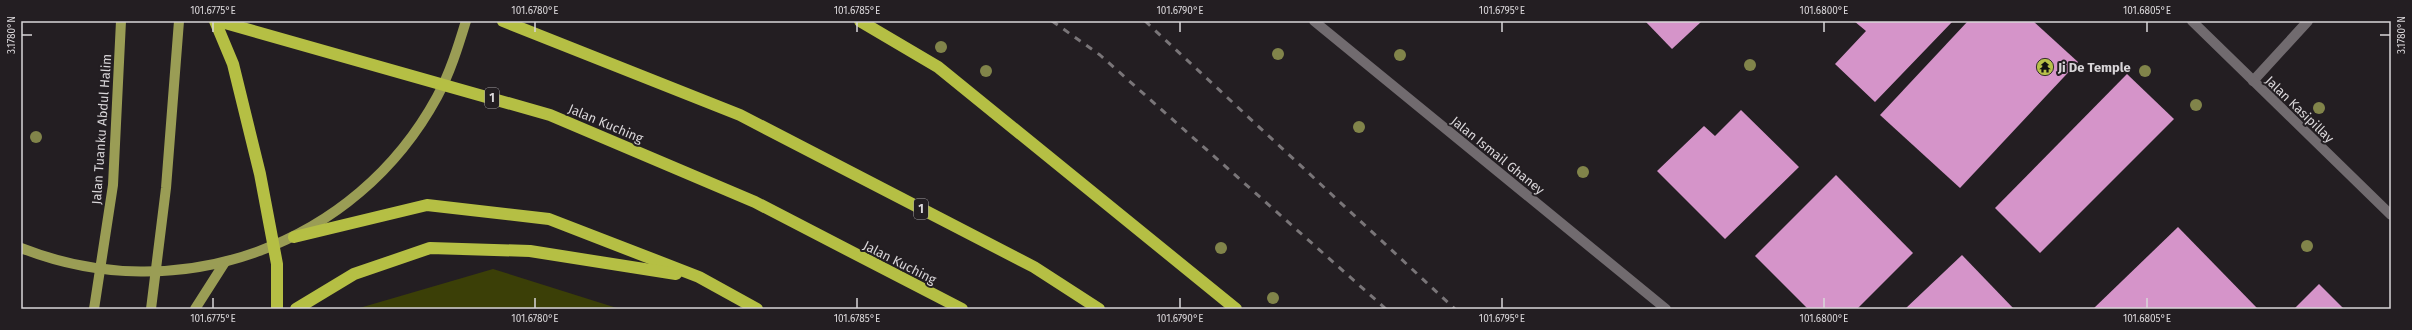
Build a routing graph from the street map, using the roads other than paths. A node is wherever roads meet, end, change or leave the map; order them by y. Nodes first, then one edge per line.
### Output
1 (121, 21) edge
2 (179, 21) edge
3 (215, 21) edge
4 (218, 21) edge
5 (466, 21) edge
6 (503, 21) edge
7 (860, 21) edge
8 (1314, 21) edge
9 (2192, 21) edge
10 (2308, 21) edge
11 (2253, 81) junction
12 (2391, 215) edge
13 (294, 237) junction
14 (21, 248) edge
15 (225, 262) junction
16 (699, 277) junction
17 (94, 309) edge
18 (151, 309) edge
19 (195, 309) edge
20 (276, 309) edge
21 (296, 309) edge
22 (757, 309) edge
23 (962, 309) edge
24 (1099, 309) edge
25 (1236, 309) edge
26 (1666, 309) edge

1 - 17 main road, Jalan Tuanku Abdul Halim
2 - 18 main road
3 - 20 highway
4 - 23 highway, Jalan Kuching / 1
5 - 13 main road
6 - 24 highway, 1
7 - 25 highway
8 - 26 street, Jalan Ismail Ghaney
9 - 11 street, Jalan Kasipillay
10 - 11 street
11 - 12 street, Jalan Kasipillay
13 - 15 main road
13 - 16 highway
14 - 15 main road
15 - 19 main road
16 - 21 highway
16 - 22 highway

